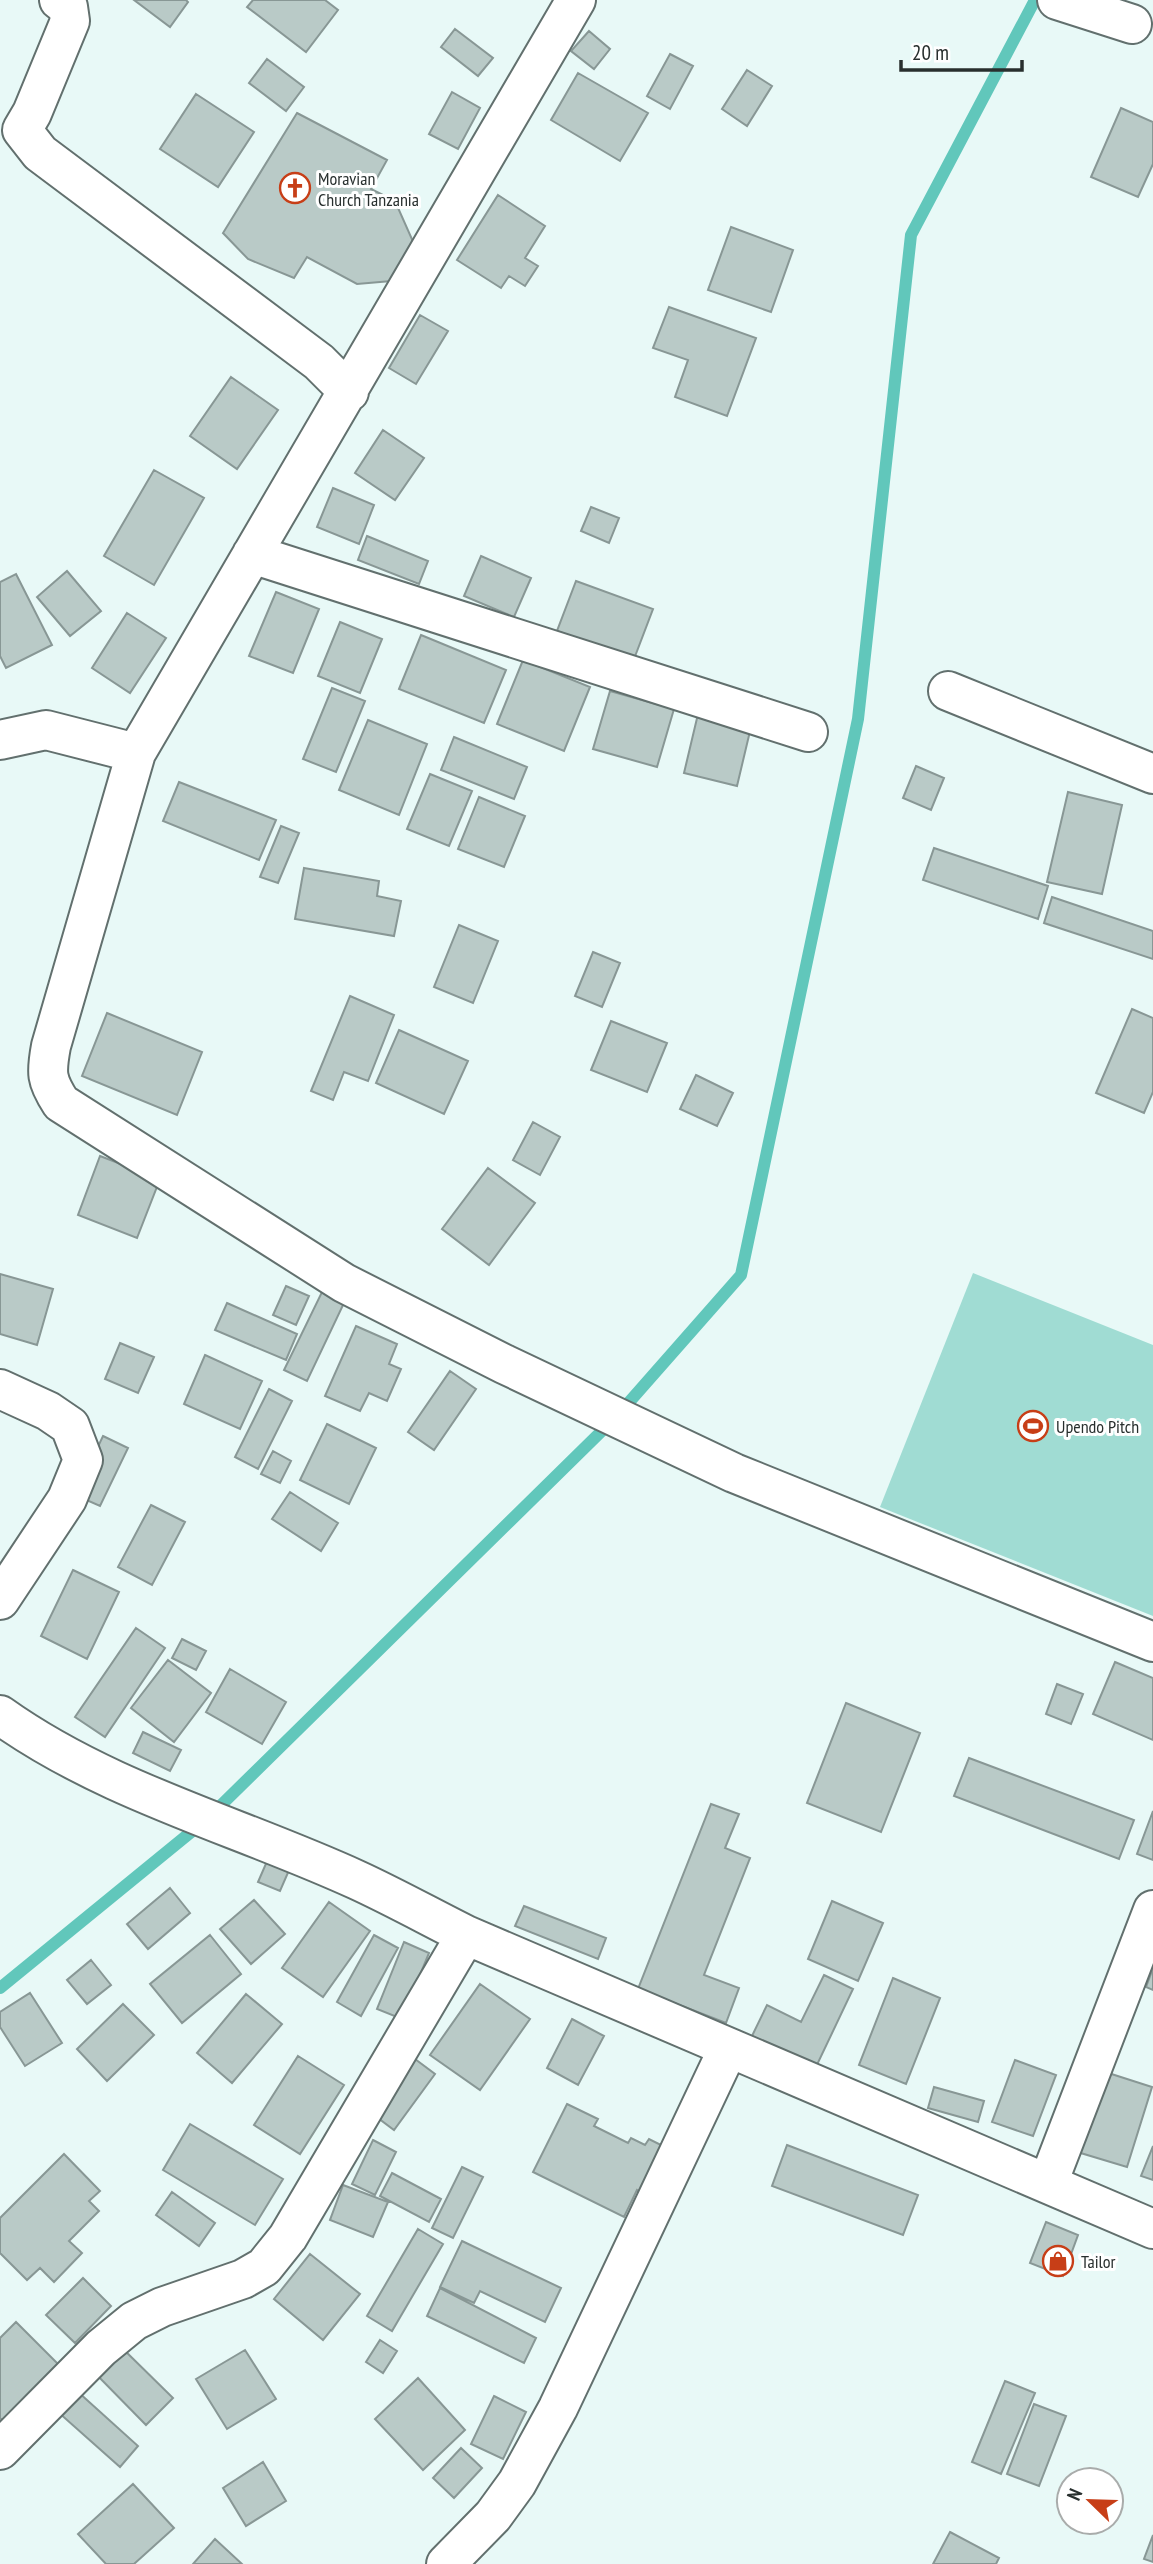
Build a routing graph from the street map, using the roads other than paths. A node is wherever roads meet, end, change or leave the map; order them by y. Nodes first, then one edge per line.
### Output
1 (60, 0) edge
2 (576, 0) edge
3 (1057, 0) edge
4 (1132, 24) dead end
5 (349, 392) junction
6 (252, 554) junction
7 (948, 691) dead end
8 (808, 732) dead end
9 (0, 740) edge
10 (136, 753) junction
11 (1153, 774) edge
12 (0, 1389) edge
13 (0, 1600) edge
14 (1153, 1642) edge
15 (0, 1716) edge
16 (1153, 1910) edge
17 (466, 1935) junction
18 (728, 2049) junction
19 (1048, 2183) junction
20 (1153, 2229) edge
21 (0, 2450) edge
22 (446, 2564) edge

1 - 5 street
2 - 5 street
3 - 4 street
5 - 6 street
6 - 8 street
6 - 10 street
7 - 11 street
9 - 10 street
10 - 14 street
12 - 13 street
15 - 17 street
16 - 19 street
17 - 18 street
17 - 21 street
18 - 19 street
18 - 22 street
19 - 20 street

